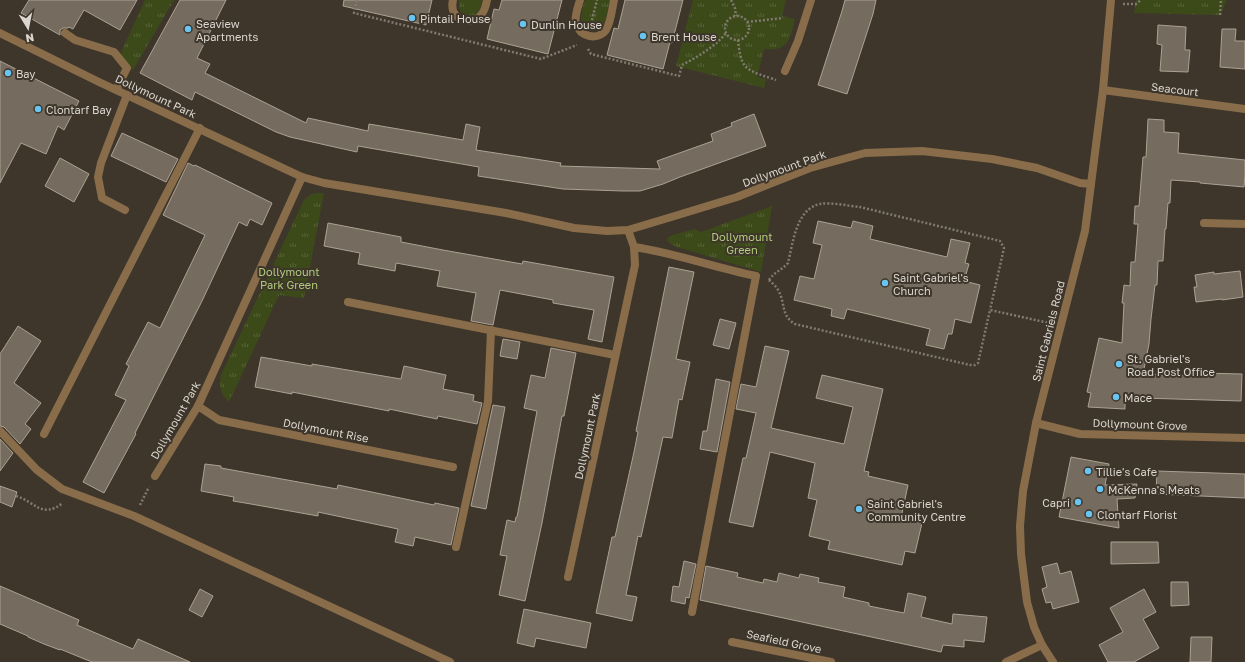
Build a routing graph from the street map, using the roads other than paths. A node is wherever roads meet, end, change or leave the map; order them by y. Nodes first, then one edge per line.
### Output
1 (453, 0) edge
2 (487, 0) edge
3 (580, 0) edge
4 (614, 0) edge
5 (811, 0) edge
6 (1111, 2) edge
7 (0, 33) edge
8 (65, 33) dead end
9 (785, 72) road end
10 (116, 90) junction
11 (1103, 90) junction
12 (127, 95) junction
13 (1245, 109) edge
14 (200, 128) junction
15 (302, 177) junction
16 (1091, 184) junction
17 (125, 210) dead end
18 (1204, 222) dead end
19 (1245, 224) edge
20 (628, 230) junction
21 (634, 247) junction
22 (348, 302) dead end
23 (491, 330) junction
24 (615, 355) junction
25 (198, 406) junction
26 (1036, 423) junction
27 (0, 432) edge
28 (44, 434) dead end
29 (1245, 438) edge
30 (453, 467) dead end
31 (155, 476) road end
32 (456, 548) dead end
33 (568, 576) dead end
34 (692, 612) dead end
35 (732, 642) dead end
36 (1042, 645) junction
37 (450, 662) edge
38 (831, 662) edge
39 (1006, 662) edge
40 (1053, 662) edge

1 - 2 street
3 - 4 street
5 - 9 street
6 - 11 street, Saint Gabriels Road
7 - 10 street, Dollymount Park
8 - 10 street
10 - 12 street, Dollymount Park
11 - 13 street, Seacourt
11 - 16 street, Saint Gabriels Road
12 - 14 street, Dollymount Park
12 - 17 street
14 - 15 street, Dollymount Park
14 - 28 street
15 - 20 street, Dollymount Park
15 - 25 street, Dollymount Park
16 - 20 street, Dollymount Park
16 - 26 street, Saint Gabriels Road
18 - 19 street
20 - 21 street, Dollymount Park
21 - 24 street, Dollymount Park
21 - 34 street
22 - 23 street
23 - 24 street
23 - 32 street
24 - 33 street, Dollymount Park
25 - 30 street, Dollymount Rise
25 - 31 street, Dollymount Park
26 - 29 street, Dollymount Grove
26 - 36 street, Saint Gabriels Road
27 - 37 street
35 - 38 street, Seafield Grove
36 - 39 street
36 - 40 street, Saint Gabriels Road

